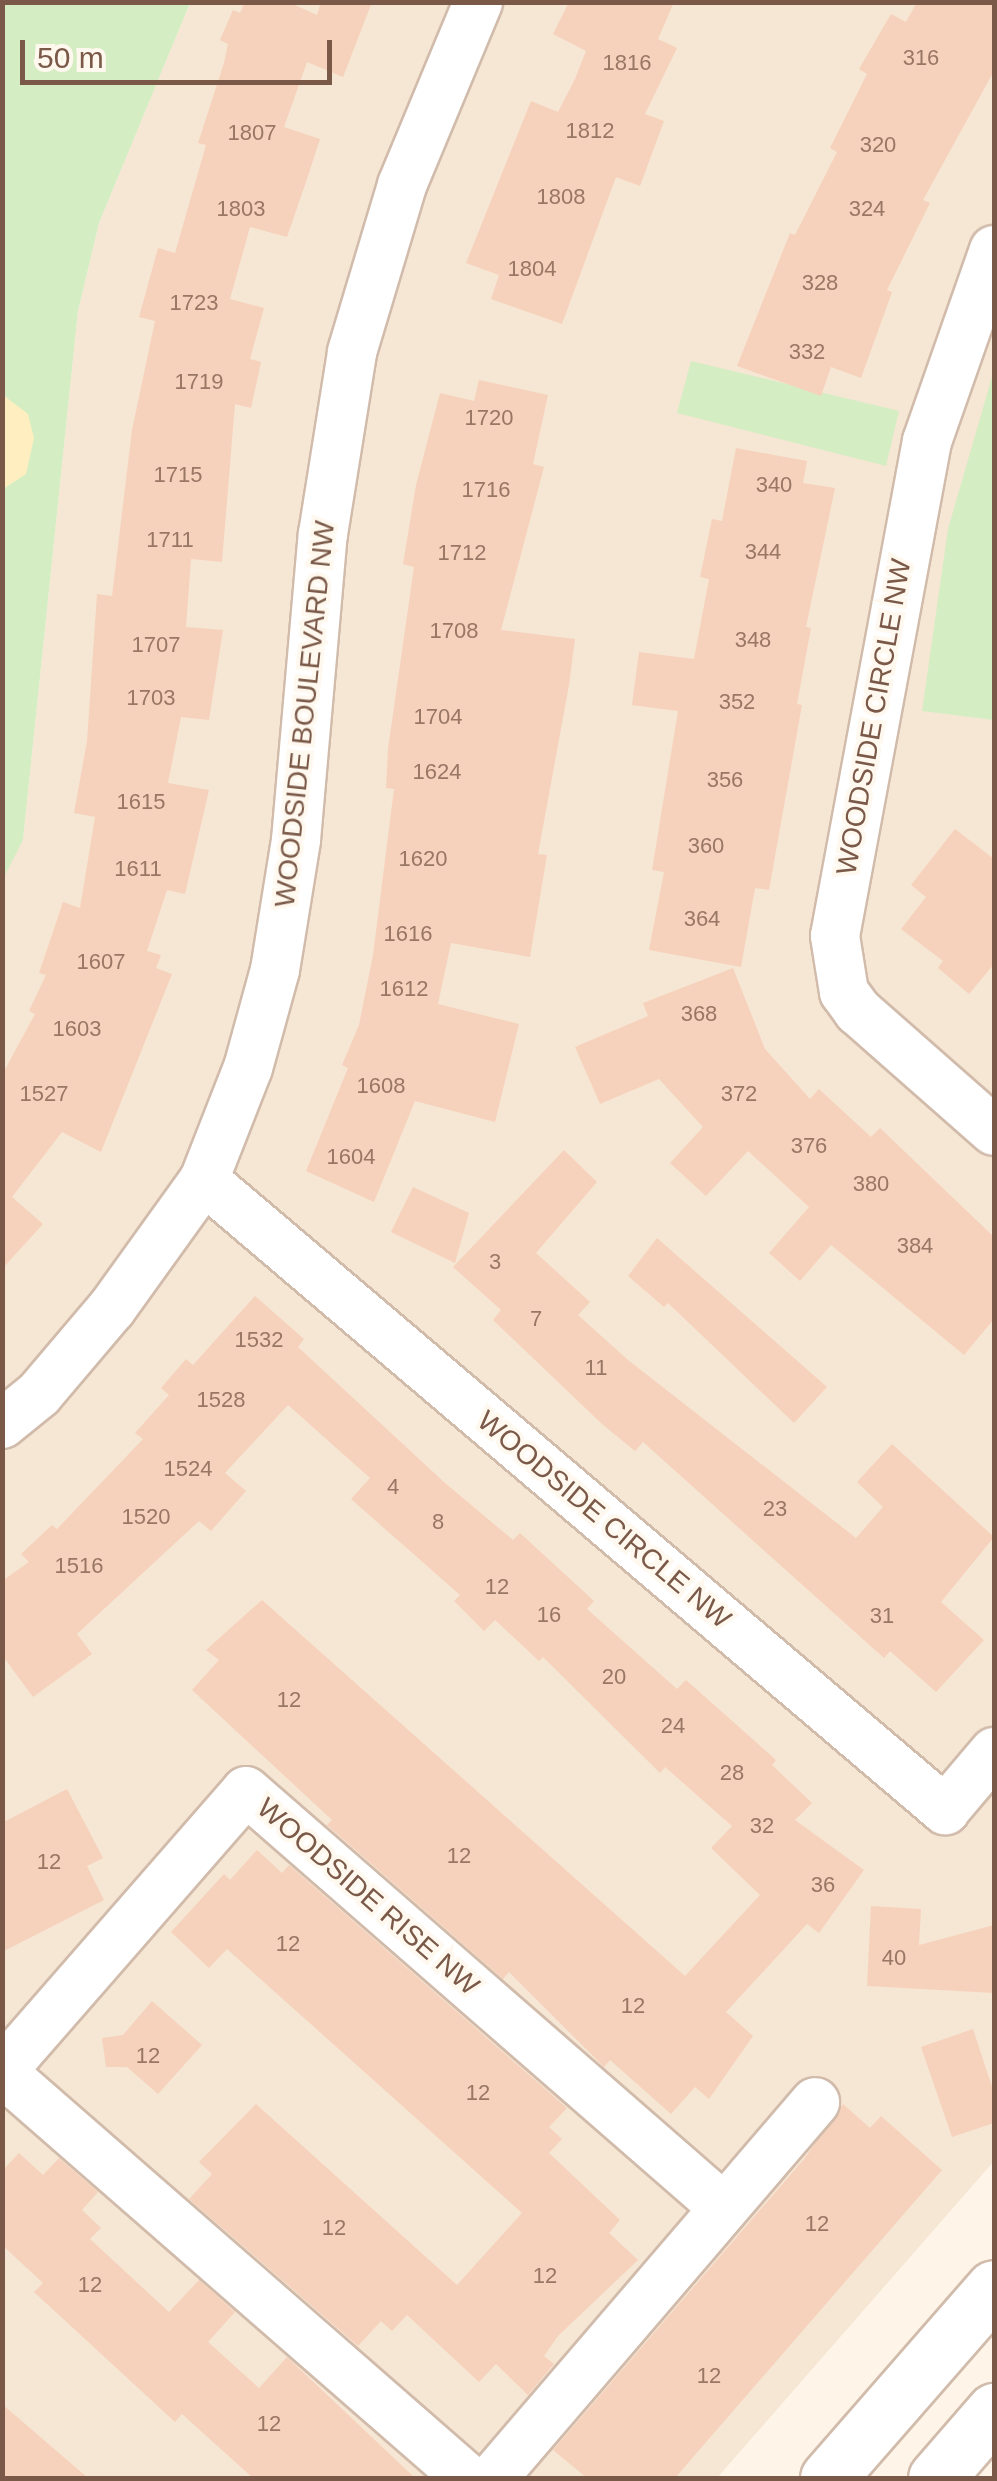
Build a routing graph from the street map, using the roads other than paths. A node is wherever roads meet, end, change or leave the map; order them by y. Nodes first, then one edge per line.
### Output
1 (478, 2) edge
2 (994, 250) edge
3 (994, 1131) edge
4 (204, 1180) junction
5 (2, 1424) edge
6 (994, 1752) edge
7 (2, 2072) edge
8 (815, 2102) dead end
9 (724, 2208) junction
10 (994, 2288) edge
11 (994, 2411) edge
12 (467, 2478) edge
13 (493, 2478) edge
14 (828, 2478) edge
15 (936, 2478) edge

1 - 4 street, WOODSIDE BOULEVARD NW
2 - 3 street, WOODSIDE CIRCLE NW
4 - 5 street, WOODSIDE BOULEVARD NW
4 - 6 street, WOODSIDE CIRCLE NW
7 - 9 street, WOODSIDE RISE NW
7 - 12 street, WOODSIDE RISE NW
8 - 9 street
9 - 13 street
10 - 14 main road
11 - 15 main road

